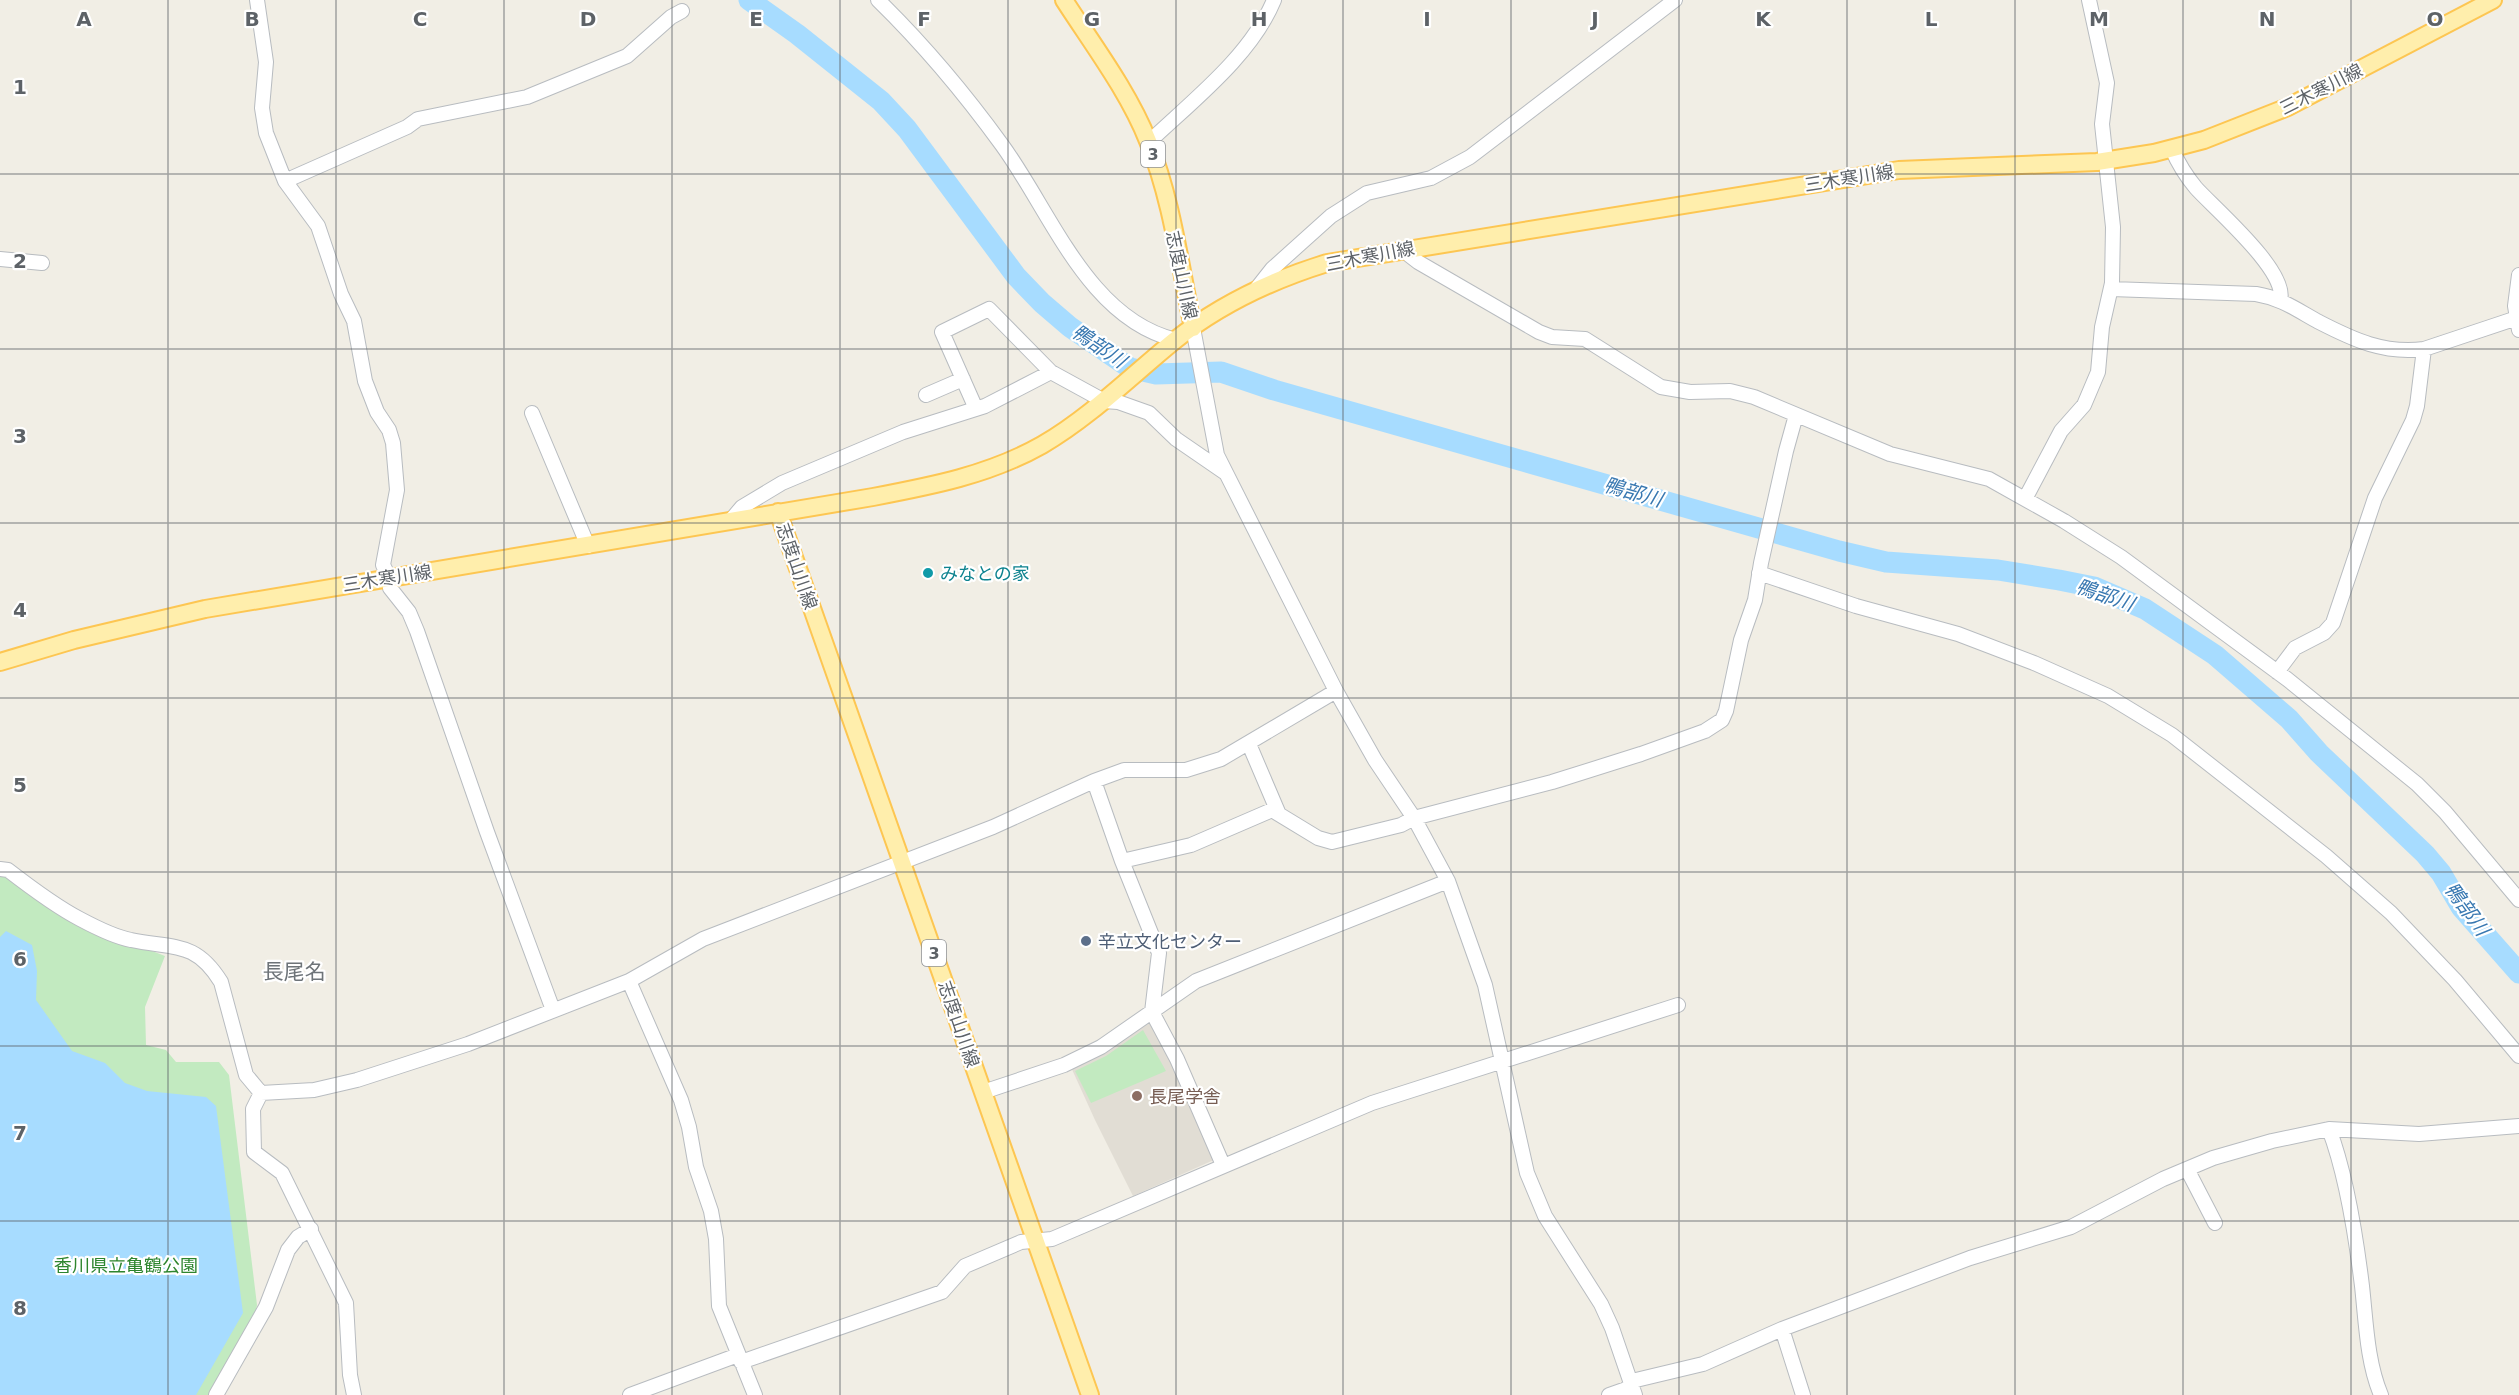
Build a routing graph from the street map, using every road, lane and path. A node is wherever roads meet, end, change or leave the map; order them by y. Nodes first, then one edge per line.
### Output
1 (257, 0) edge
2 (878, 0) edge
3 (1064, 0) edge
4 (1274, 0) edge
5 (1676, 0) edge
6 (2089, 0) edge
7 (2493, 0) edge
8 (682, 11) dead end
9 (1149, 142) junction
10 (2172, 149) junction
11 (2108, 161) junction
12 (285, 181) junction
13 (1407, 249) junction
14 (0, 259) edge
15 (42, 263) dead end
16 (2519, 275) edge
17 (1257, 288) junction
18 (2111, 290) junction
19 (2280, 300) junction
20 (2518, 324) edge
21 (1193, 328) junction
22 (1174, 341) junction
23 (2424, 349) junction
24 (1051, 372) junction
25 (963, 378) junction
26 (926, 395) dead end
27 (1107, 399) junction
28 (973, 402) dead end
29 (532, 413) dead end
30 (1796, 415) junction
31 (1225, 472) junction
32 (2025, 499) junction
33 (778, 512) junction
34 (731, 520) junction
35 (588, 546) junction
36 (1760, 568) junction
37 (389, 577) junction
38 (0, 662) edge
39 (2277, 672) junction
40 (1336, 691) junction
41 (1249, 744) junction
42 (1094, 781) junction
43 (1278, 812) junction
44 (1414, 818) junction
45 (1122, 861) junction
46 (903, 864) junction
47 (0, 869) edge
48 (1448, 881) junction
49 (2519, 900) edge
50 (629, 981) junction
51 (1678, 1005) dead end
52 (553, 1010) junction
53 (1152, 1012) junction
54 (2519, 1056) edge
55 (1503, 1062) junction
56 (983, 1092) junction
57 (261, 1093) junction
58 (2519, 1126) edge
59 (2329, 1129) junction
60 (1222, 1165) junction
61 (2187, 1169) junction
62 (2215, 1223) dead end
63 (311, 1229) junction
64 (1036, 1241) junction
65 (1782, 1329) junction
66 (739, 1358) junction
67 (1633, 1390) edge
68 (216, 1395) edge
69 (354, 1395) edge
70 (630, 1395) edge
71 (755, 1395) edge
72 (1090, 1395) edge
73 (1609, 1395) edge
74 (1803, 1395) edge
75 (2381, 1395) edge

1 - 12 street
2 - 22 street
3 - 9 main road, 志度山川線 / 3
4 - 9 street
5 - 17 street
6 - 11 street
7 - 10 main road, 三木寒川線
8 - 12 street
9 - 21 main road, 志度山川線 / 3
10 - 11 main road, 三木寒川線
10 - 19 street
11 - 13 main road, 三木寒川線
11 - 18 street
12 - 37 street
13 - 17 main road, 三木寒川線
13 - 30 street
14 - 15 street
16 - 20 street
17 - 21 main road, 三木寒川線
18 - 19 street
18 - 32 street
19 - 23 street
20 - 23 street
21 - 22 main road, 志度山川線
21 - 31 street
22 - 27 main road, 志度山川線
23 - 39 street
24 - 25 street
24 - 27 street
24 - 34 street
25 - 26 street
25 - 28 street
27 - 31 street
27 - 33 main road, 志度山川線
29 - 35 street
30 - 32 street
30 - 36 street
31 - 40 street
32 - 39 street
33 - 34 main road, 三木寒川線
33 - 46 main road, 志度山川線 / 3
34 - 35 main road, 三木寒川線
35 - 37 main road, 三木寒川線
36 - 44 street
36 - 54 street
37 - 38 main road, 三木寒川線
37 - 52 street
39 - 49 street
40 - 41 street
40 - 44 street
41 - 42 street
41 - 43 street
42 - 45 street
42 - 46 street
43 - 44 street
43 - 45 street
44 - 48 street
45 - 53 street
46 - 50 street
46 - 56 main road, 志度山川線 / 3
47 - 57 street
48 - 53 street
48 - 55 street
50 - 52 street
50 - 66 street
51 - 55 street
52 - 57 street
53 - 56 street
53 - 60 street
55 - 60 street
55 - 67 street
56 - 64 main road, 志度山川線 / 3
57 - 63 street
58 - 59 street
59 - 61 street
59 - 75 street
60 - 64 street
61 - 62 street
61 - 65 street
63 - 68 street
63 - 69 street
64 - 66 street
64 - 72 main road, 志度山川線 / 3
65 - 67 street
65 - 74 street
66 - 70 street
66 - 71 street
67 - 73 street

